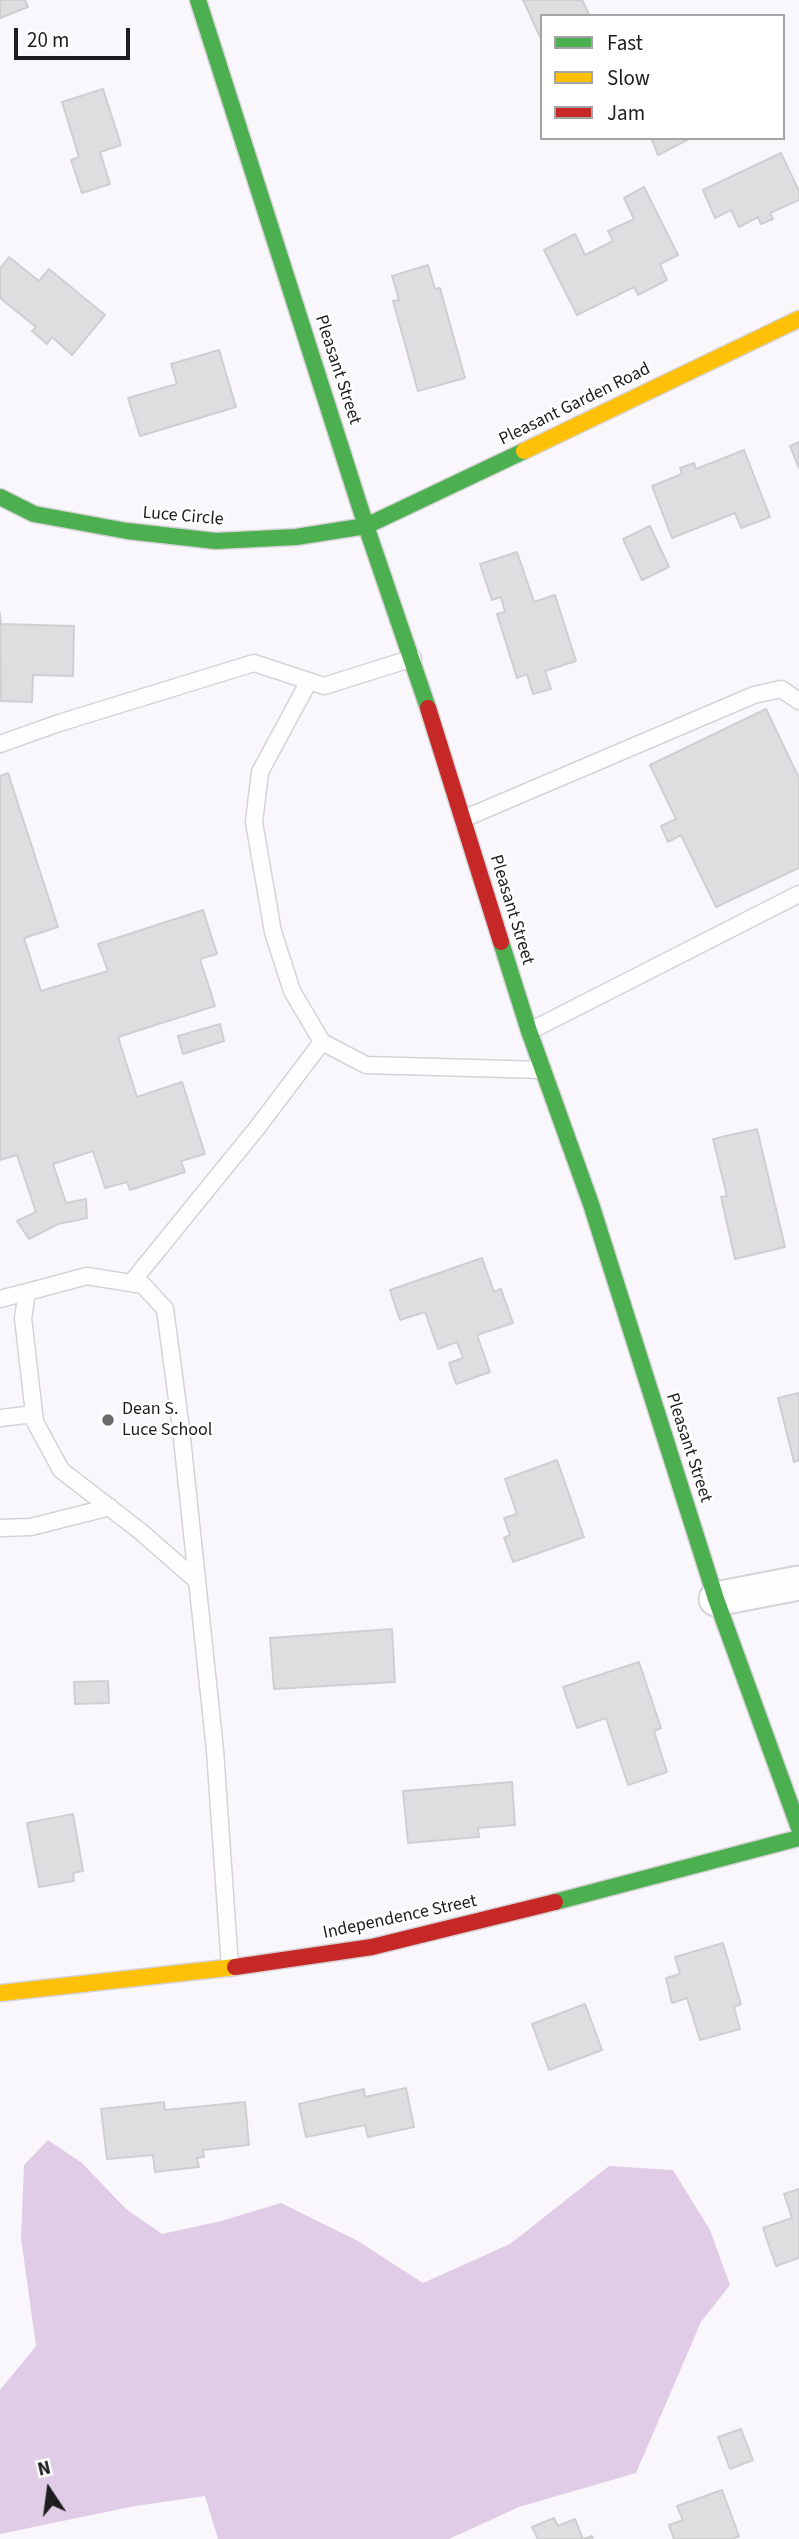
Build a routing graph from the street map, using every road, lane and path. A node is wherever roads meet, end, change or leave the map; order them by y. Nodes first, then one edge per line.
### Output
1 (198, 0) edge
2 (799, 318) edge
3 (0, 497) edge
4 (366, 526) junction
5 (413, 658) junction
6 (309, 681) junction
7 (799, 701) edge
8 (0, 744) edge
9 (463, 819) junction
10 (799, 894) edge
11 (529, 1031) junction
12 (322, 1041) junction
13 (543, 1070) junction
14 (131, 1283) junction
15 (27, 1292) junction
16 (0, 1299) edge
17 (34, 1414) junction
18 (0, 1418) edge
19 (110, 1507) junction
20 (0, 1528) edge
21 (196, 1580) junction
22 (799, 1583) edge
23 (716, 1599) junction
24 (799, 1828) edge
25 (799, 1838) edge
26 (230, 1968) junction
27 (0, 1993) edge

1 - 4 main road, Pleasant Street
2 - 4 main road, Pleasant Garden Road
3 - 4 main road, Luce Circle
4 - 5 main road, Pleasant Street
5 - 6 lane
5 - 9 main road, Pleasant Street
6 - 8 lane
6 - 12 lane
7 - 9 lane
9 - 11 main road, Pleasant Street
10 - 11 lane
11 - 13 main road, Pleasant Street
12 - 13 lane
12 - 14 lane
13 - 23 main road, Pleasant Street
14 - 15 lane
14 - 21 lane
15 - 16 lane
15 - 17 lane
17 - 18 lane
17 - 19 lane
19 - 20 lane
19 - 21 lane
21 - 26 lane
22 - 23 street
23 - 24 main road, Pleasant Street
25 - 26 main road, Independence Street
26 - 27 main road, Independence Street

